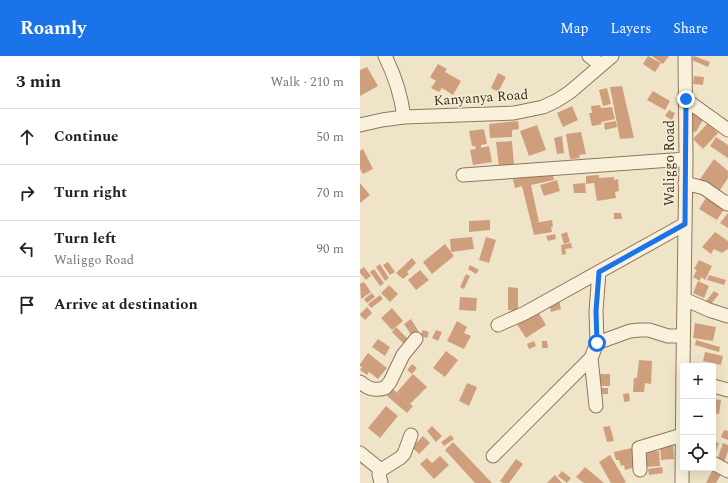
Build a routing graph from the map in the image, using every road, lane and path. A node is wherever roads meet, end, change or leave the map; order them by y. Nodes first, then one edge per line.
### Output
1 (385, 56) edge
2 (589, 56) edge
3 (612, 56) edge
4 (685, 56) edge
5 (602, 65) junction
6 (686, 99) junction
7 (404, 117) junction
8 (360, 125) edge
9 (728, 130) edge
10 (686, 159) junction
11 (463, 175) dead end
12 (686, 183) junction
13 (728, 202) edge
14 (685, 224) junction
15 (599, 272) junction
16 (684, 299) junction
17 (728, 316) edge
18 (498, 325) dead end
19 (684, 336) junction
20 (416, 339) dead end
21 (597, 343) junction
22 (591, 358) junction
23 (683, 363) edge
24 (360, 382) edge
25 (716, 387) edge
26 (728, 390) edge
27 (596, 406) dead end
28 (410, 435) dead end
29 (680, 436) edge
30 (360, 453) edge
31 (493, 456) dead end
32 (716, 465) edge
33 (640, 470) dead end
34 (682, 471) edge
35 (728, 471) edge
36 (381, 477) edge
37 (682, 483) edge

1 - 7 street
2 - 5 street
3 - 5 street, Kanyanya Road
4 - 6 street, Waliggo Road
5 - 7 street, Kanyanya Road
6 - 9 street
6 - 10 street, Waliggo Road
7 - 8 street, Kanyanya Road
10 - 11 street
10 - 12 street, Waliggo Road
12 - 13 street
12 - 14 street, Waliggo Road
14 - 15 street
14 - 16 street, Waliggo Road
15 - 18 street
15 - 21 street
16 - 17 street
16 - 19 street, Waliggo Road
19 - 21 street
19 - 23 street, Waliggo Road
20 - 24 street
21 - 22 street
22 - 27 street
22 - 31 street
25 - 26 street
28 - 36 street
29 - 33 street
30 - 36 street
32 - 35 street
34 - 37 street, Waliggo Road

